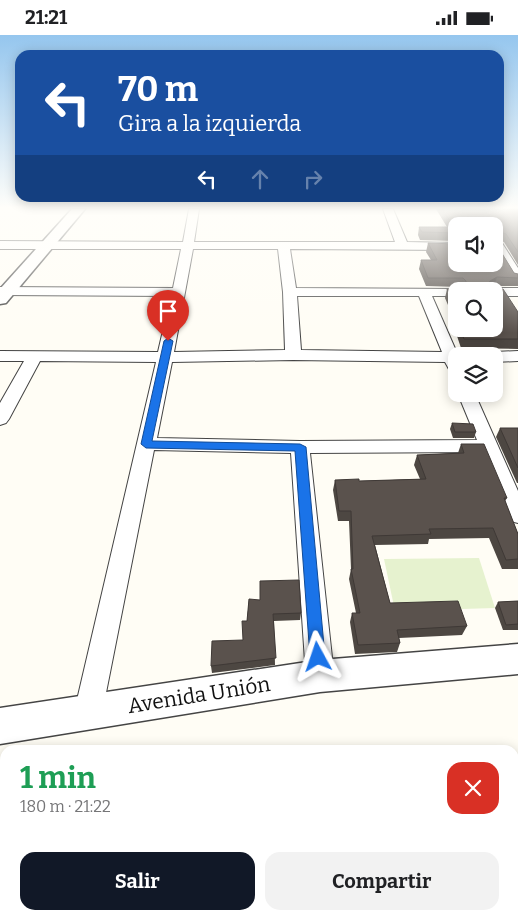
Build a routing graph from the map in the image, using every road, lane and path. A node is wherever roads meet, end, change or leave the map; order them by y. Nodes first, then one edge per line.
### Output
1 (22, 250) edge
2 (42, 250) edge
3 (187, 250) edge
4 (284, 250) edge
5 (503, 256) edge
6 (13, 259) dead end
7 (518, 278) edge
8 (177, 292) junction
9 (290, 292) junction
10 (424, 292) junction
11 (448, 292) edge
12 (503, 292) edge
13 (518, 292) edge
14 (3, 293) edge
15 (449, 347) edge
16 (34, 355) junction
17 (294, 355) junction
18 (0, 356) edge
19 (518, 356) edge
20 (165, 357) junction
21 (503, 357) edge
22 (448, 361) edge
23 (469, 402) edge
24 (0, 419) edge
25 (146, 444) junction
26 (488, 446) junction
27 (300, 447) junction
28 (518, 515) edge
29 (518, 659) edge
30 (320, 676) junction
31 (88, 713) junction
32 (0, 726) edge

1 - 6 street
2 - 14 street
3 - 8 street
4 - 9 street
5 - 7 street
8 - 14 street
8 - 20 street
9 - 10 street
9 - 17 street
10 - 11 street
10 - 15 street
12 - 13 street
16 - 18 street
16 - 20 street
16 - 24 street
17 - 20 street
17 - 22 street
19 - 21 street
20 - 25 street
23 - 26 street
25 - 27 street
25 - 31 street
26 - 27 street
26 - 28 street
27 - 30 street
29 - 30 street, Avenida Unión
30 - 31 street, Avenida Unión
31 - 32 street, Avenida Unión

